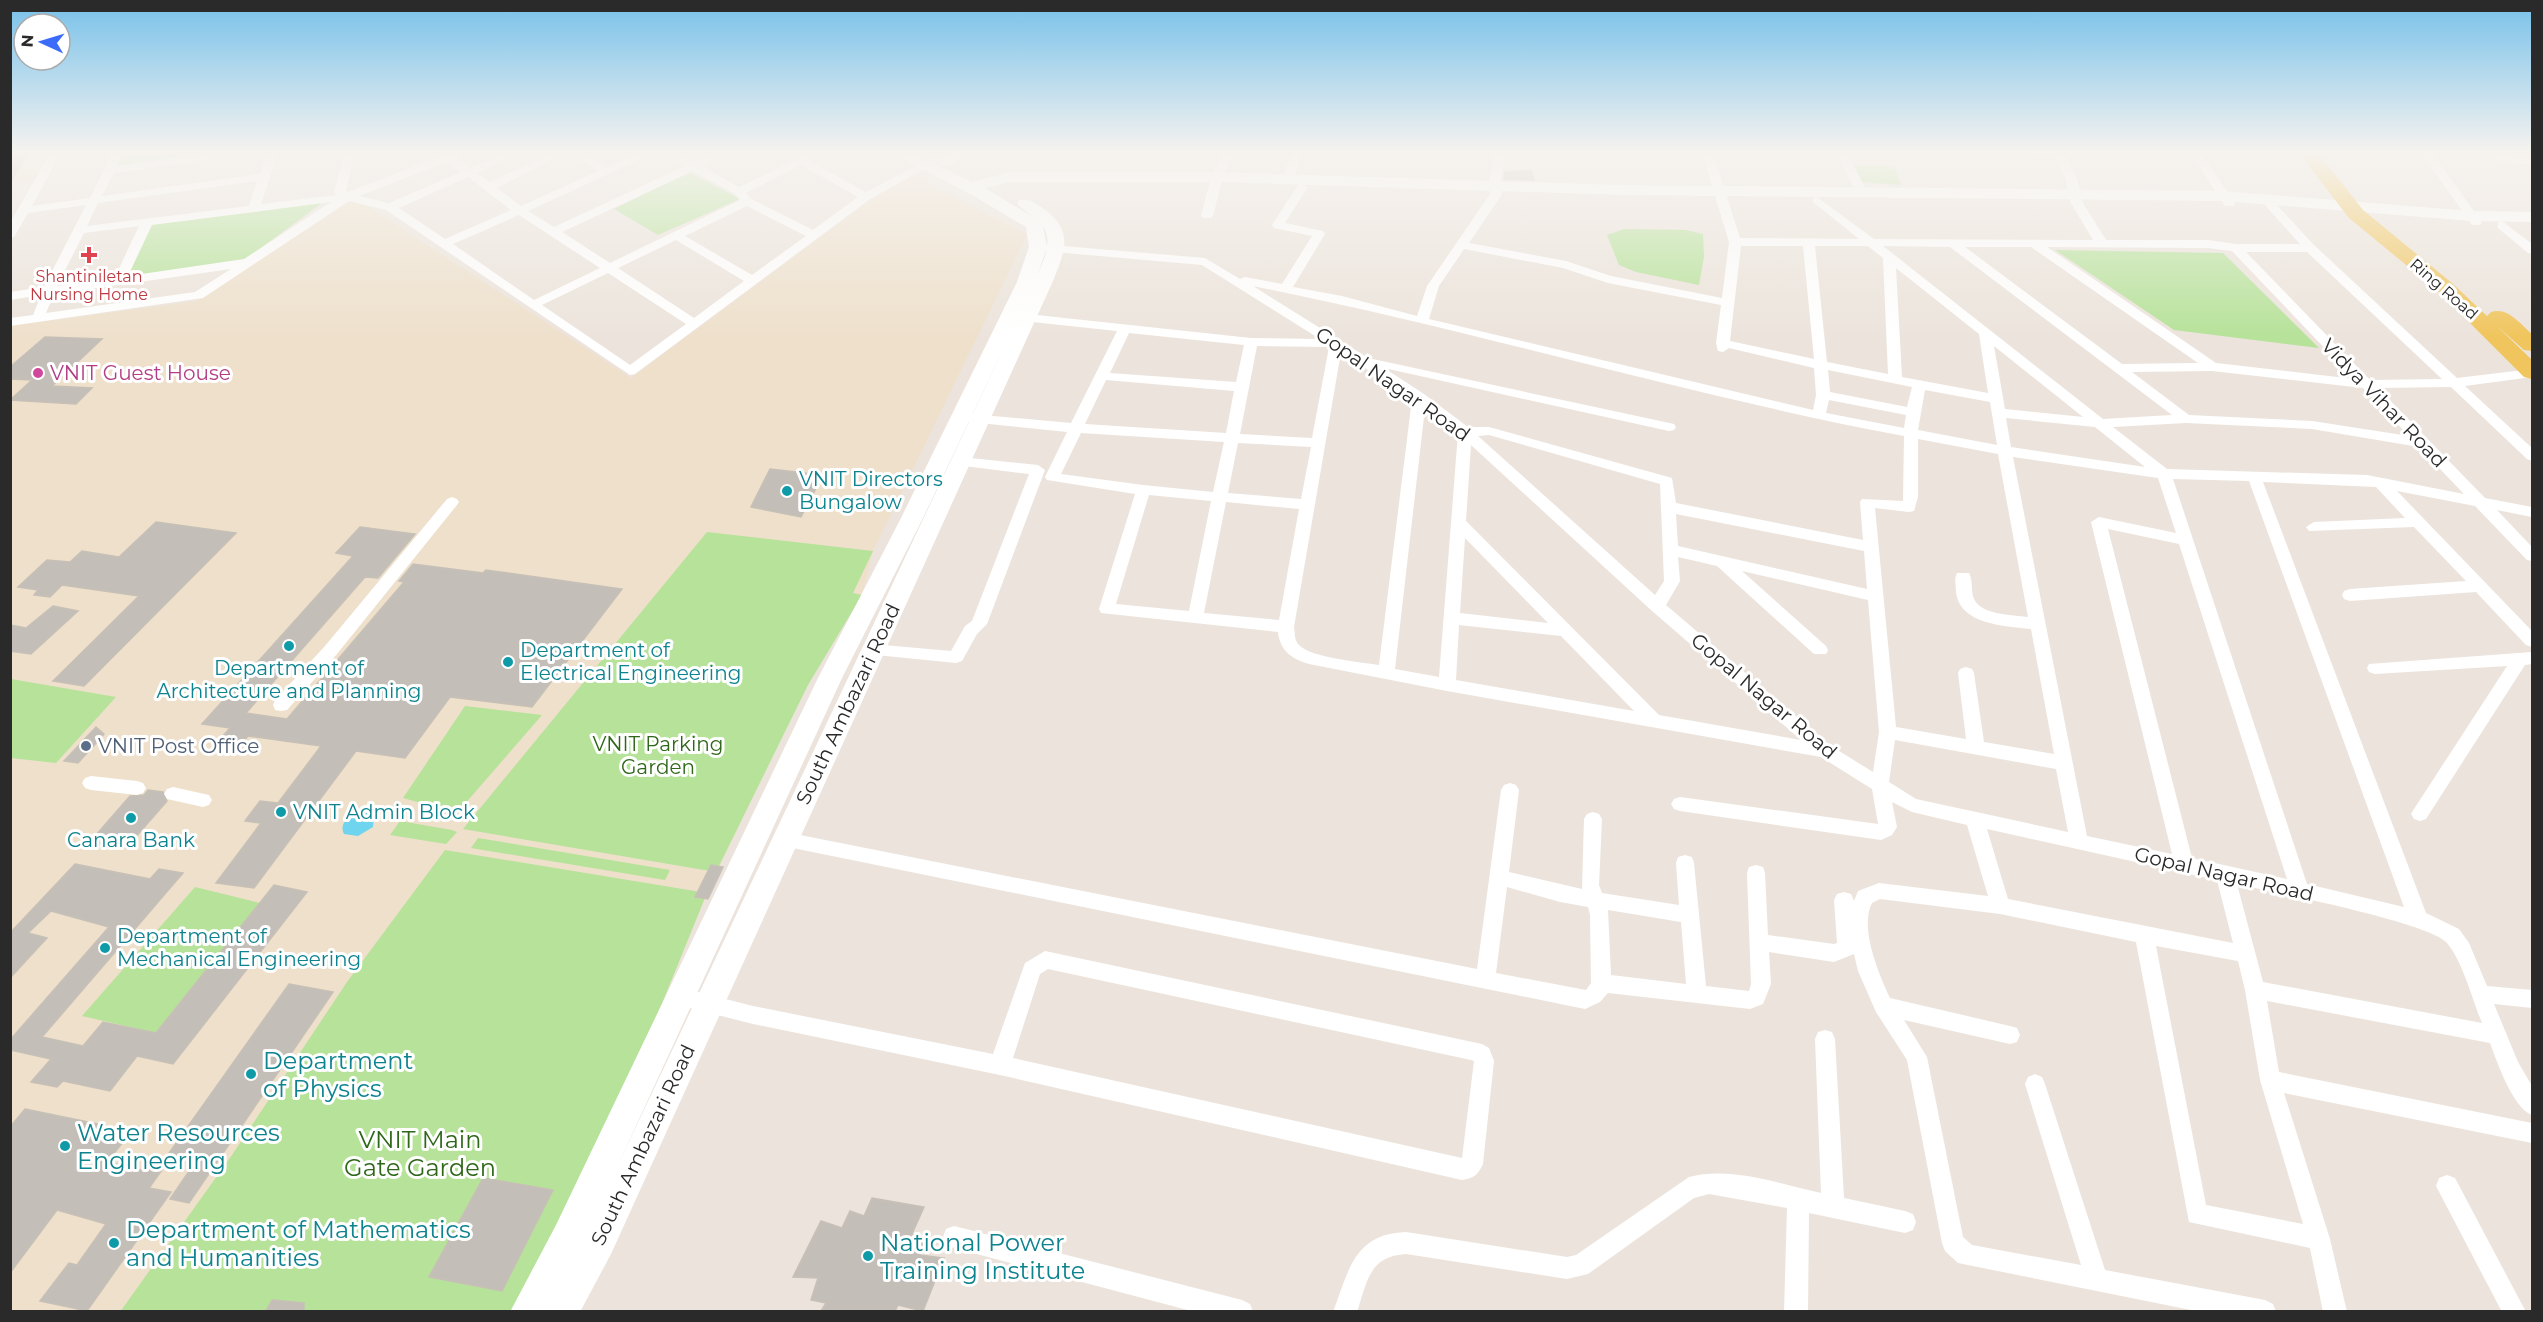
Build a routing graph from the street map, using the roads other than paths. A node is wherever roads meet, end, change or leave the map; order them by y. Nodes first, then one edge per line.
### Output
1 (22, 215) edge
2 (88, 215) edge
3 (203, 215) edge
4 (320, 215) edge
5 (401, 215) edge
6 (509, 215) edge
7 (526, 215) edge
8 (591, 215) edge
9 (711, 215) edge
10 (777, 215) edge
11 (843, 215) edge
12 (1020, 215) edge
13 (1285, 215) edge
14 (1480, 215) edge
15 (1726, 215) edge
16 (1836, 215) edge
17 (2085, 215) edge
18 (2280, 215) edge
19 (2367, 215) edge
20 (2368, 215) edge
21 (2414, 215) edge
22 (2471, 215) edge
23 (2532, 217) edge
24 (2474, 219) junction
25 (147, 222) junction
26 (2502, 225) junction
27 (2532, 225) edge
28 (81, 230) junction
29 (554, 232) junction
30 (10, 234) edge
31 (676, 235) junction
32 (814, 235) junction
33 (1735, 242) junction
34 (1809, 242) junction
35 (1873, 243) junction
36 (1953, 243) junction
37 (2033, 243) junction
38 (444, 244) junction
39 (2102, 244) junction
40 (1461, 245) junction
41 (1048, 248) junction
42 (2236, 248) junction
43 (2310, 248) junction
44 (2532, 250) edge
45 (1889, 255) junction
46 (248, 262) junction
47 (608, 268) junction
48 (1232, 279) junction
49 (120, 280) junction
50 (752, 280) junction
51 (1285, 289) junction
52 (49, 291) junction
53 (10, 296) edge
54 (1728, 303) junction
55 (533, 305) junction
56 (39, 318) junction
57 (1028, 318) junction
58 (1422, 321) junction
59 (10, 322) edge
60 (694, 323) junction
61 (1125, 328) junction
62 (1985, 332) junction
63 (1251, 342) junction
64 (1336, 343) junction
65 (2532, 345) edge
66 (1360, 359) junction
67 (1821, 365) junction
68 (2212, 367) junction
69 (2119, 368) junction
70 (2532, 373) edge
71 (1101, 376) junction
72 (1895, 380) junction
73 (2454, 383) junction
74 (2366, 384) junction
75 (1919, 385) junction
76 (1242, 387) junction
77 (1823, 395) junction
78 (1419, 397) junction
79 (1997, 406) junction
80 (1911, 412) junction
81 (1819, 416) junction
82 (971, 418) junction
83 (2186, 419) junction
84 (2101, 423) junction
85 (1669, 427) dead end
86 (1075, 428) junction
87 (1465, 432) junction
88 (1909, 433) junction
89 (1232, 438) junction
90 (1318, 443) junction
91 (2422, 443) junction
92 (2005, 451) junction
93 (2532, 456) edge
94 (961, 462) junction
95 (2164, 474) junction
96 (2254, 477) junction
97 (2380, 482) junction
98 (1143, 490) junction
99 (1219, 498) junction
100 (2476, 501) junction
101 (452, 502) dead end
102 (1307, 505) junction
103 (1668, 507) junction
104 (2532, 512) edge
105 (1458, 522) junction
106 (2418, 522) junction
107 (2314, 527) dead end
108 (2186, 540) junction
109 (1871, 548) junction
110 (1671, 550) junction
111 (2532, 556) edge
112 (1723, 563) junction
113 (1963, 577) dead end
114 (2479, 586) junction
115 (2350, 595) dead end
116 (1875, 596) junction
117 (1657, 606) junction
118 (1451, 618) junction
119 (1194, 619) junction
120 (2037, 624) junction
121 (1286, 627) junction
122 (1565, 631) junction
123 (2532, 641) edge
124 (872, 650) junction
125 (1820, 650) dead end
126 (2526, 659) edge
127 (2376, 668) dead end
128 (1966, 673) dead end
129 (1386, 674) junction
130 (1448, 685) junction
131 (281, 705) dead end
132 (1655, 722) junction
133 (1888, 732) junction
134 (1976, 748) junction
135 (1825, 751) junction
136 (2064, 763) junction
137 (91, 783) dead end
138 (1881, 786) junction
139 (137, 788) dead end
140 (1510, 790) dead end
141 (173, 794) dead end
142 (203, 800) dead end
143 (1680, 804) dead end
144 (2420, 814) dead end
145 (1593, 819) dead end
146 (1975, 819) junction
147 (785, 840) junction
148 (2079, 842) junction
149 (1685, 863) dead end
150 (2184, 865) junction
151 (1756, 873) dead end
152 (2225, 874) junction
153 (1498, 877) junction
154 (2300, 890) junction
155 (1595, 899) junction
156 (1844, 900) dead end
157 (2000, 906) junction
158 (1689, 915) junction
159 (2418, 919) junction
160 (2144, 935) junction
161 (1759, 942) junction
162 (2246, 954) junction
163 (1485, 981) junction
164 (1601, 985) junction
165 (2255, 990) junction
166 (1697, 994) junction
167 (2481, 994) junction
168 (682, 997) junction
169 (2532, 999) edge
170 (709, 1003) junction
171 (1883, 1006) junction
172 (2010, 1035) dead end
173 (2498, 1035) junction
174 (1825, 1039) dead end
175 (1000, 1065) junction
176 (2270, 1080) junction
177 (2035, 1084) dead end
178 (2532, 1105) edge
179 (2532, 1133) edge
180 (2447, 1186) dead end
181 (1798, 1199) junction
182 (1833, 1206) junction
183 (1905, 1221) dead end
184 (954, 1237) dead end
185 (2319, 1239) junction
186 (2097, 1281) junction
187 (526, 1311) edge
188 (561, 1311) edge
189 (1242, 1311) edge
190 (1345, 1311) edge
191 (1796, 1311) edge
192 (2265, 1311) edge
193 (2335, 1311) edge
194 (2515, 1311) edge

1 - 30 street
2 - 28 street
3 - 25 street
4 - 46 street
5 - 38 street
6 - 38 street
7 - 29 street
8 - 29 street
9 - 31 street
10 - 32 street
11 - 32 street
12 - 41 main road
13 - 51 street
14 - 40 street
15 - 33 street
16 - 35 street
17 - 39 street
18 - 43 street
19 - 70 main road, Ring Road
20 - 65 main road, Ring Road
21 - 24 main road
22 - 24 street
23 - 24 main road
24 - 26 main road
25 - 28 street
25 - 49 street
26 - 27 main road
26 - 44 street
28 - 52 street
29 - 47 street
31 - 47 street
31 - 50 street
32 - 50 street
33 - 34 street
33 - 54 street
34 - 35 street
34 - 67 street
35 - 36 street
35 - 45 street
36 - 37 street
36 - 69 street
37 - 39 street
37 - 68 street
38 - 55 street
39 - 42 street
40 - 54 street
40 - 58 street
41 - 48 street, Gopal Nagar Road
41 - 57 main road, South Ambazari Road
41 - 82 main road
42 - 43 street
42 - 74 street, Vidya Vihar Road
43 - 73 street
45 - 62 street
45 - 72 street
46 - 49 street
46 - 56 street
47 - 55 street
47 - 60 street
48 - 51 street
48 - 64 street, Gopal Nagar Road
49 - 52 street
50 - 60 street
51 - 58 street
52 - 53 street
52 - 56 street
54 - 67 street
55 - 60 street
56 - 59 street
57 - 61 street
57 - 82 main road, South Ambazari Road
58 - 81 street
61 - 63 street
61 - 71 street
62 - 79 street
62 - 84 street
63 - 64 street
63 - 76 street
64 - 66 street, Gopal Nagar Road
64 - 90 street
66 - 78 street, Gopal Nagar Road
66 - 85 street
67 - 72 street
67 - 77 street
68 - 69 street
68 - 74 street
69 - 83 street
70 - 73 street
71 - 76 street
71 - 86 street
72 - 75 street
73 - 74 street
73 - 93 street
74 - 91 street, Vidya Vihar Road
75 - 79 street
75 - 80 street
76 - 89 street
77 - 80 street
77 - 81 street
78 - 87 street, Gopal Nagar Road
78 - 129 street
79 - 84 street
79 - 92 street
80 - 88 street
81 - 88 street
82 - 86 street
82 - 94 main road, South Ambazari Road
82 - 168 main road
83 - 84 street
83 - 91 street
84 - 95 street
86 - 89 street
86 - 98 street
87 - 103 street
87 - 105 street
87 - 117 street, Gopal Nagar Road
88 - 92 street
88 - 109 street
89 - 90 street
89 - 99 street
90 - 102 street
91 - 100 street, Vidya Vihar Road
92 - 95 street
92 - 120 street
94 - 124 main road, South Ambazari Road
94 - 124 street
95 - 96 street
95 - 108 street
96 - 97 street
96 - 159 street
97 - 100 street
97 - 106 street
98 - 99 street
98 - 119 street
99 - 102 street
99 - 119 street
100 - 104 street
100 - 111 street, Vidya Vihar Road
101 - 131 street
102 - 121 street
103 - 109 street
103 - 110 street
105 - 118 street
105 - 122 street
106 - 107 street
106 - 114 street
108 - 150 street
108 - 154 street
109 - 116 street
110 - 112 street
110 - 117 street
112 - 116 street
112 - 125 street
113 - 120 street
114 - 115 street
114 - 123 street
116 - 133 street
117 - 135 street, Gopal Nagar Road
118 - 122 street
118 - 130 street
119 - 121 street
120 - 136 street
121 - 129 street
122 - 132 street
124 - 147 main road, South Ambazari Road
126 - 127 street
126 - 144 street
128 - 134 street
129 - 130 street
130 - 132 street
132 - 135 street
133 - 134 street
133 - 138 street
134 - 136 street
135 - 138 street, Gopal Nagar Road
136 - 148 street
137 - 139 street
138 - 143 street
138 - 146 street, Gopal Nagar Road
140 - 153 street
141 - 142 street
145 - 155 street
146 - 148 street, Gopal Nagar Road
146 - 157 street
147 - 163 street
147 - 170 main road, South Ambazari Road
148 - 150 street, Gopal Nagar Road
149 - 158 street
150 - 152 street, Gopal Nagar Road
151 - 161 street
152 - 154 street, Gopal Nagar Road
152 - 162 street
153 - 155 street
153 - 163 street
154 - 159 street, Gopal Nagar Road
155 - 158 street
155 - 164 street
156 - 161 street
157 - 160 street
157 - 171 street
158 - 166 street
159 - 167 street, Gopal Nagar Road
160 - 162 street
160 - 185 street
161 - 166 street
162 - 165 street
163 - 164 street
164 - 166 street
165 - 173 street
165 - 176 street
167 - 169 street
167 - 173 street, Gopal Nagar Road
168 - 170 street
168 - 187 main road
170 - 175 street
170 - 188 main road, South Ambazari Road
171 - 172 street
171 - 186 street
173 - 178 street, Gopal Nagar Road
174 - 182 street
175 - 175 street
176 - 179 street
176 - 185 street
177 - 186 street
180 - 194 street
181 - 182 street
181 - 190 street
181 - 191 street
182 - 183 street
184 - 189 street
185 - 193 street
186 - 192 street

